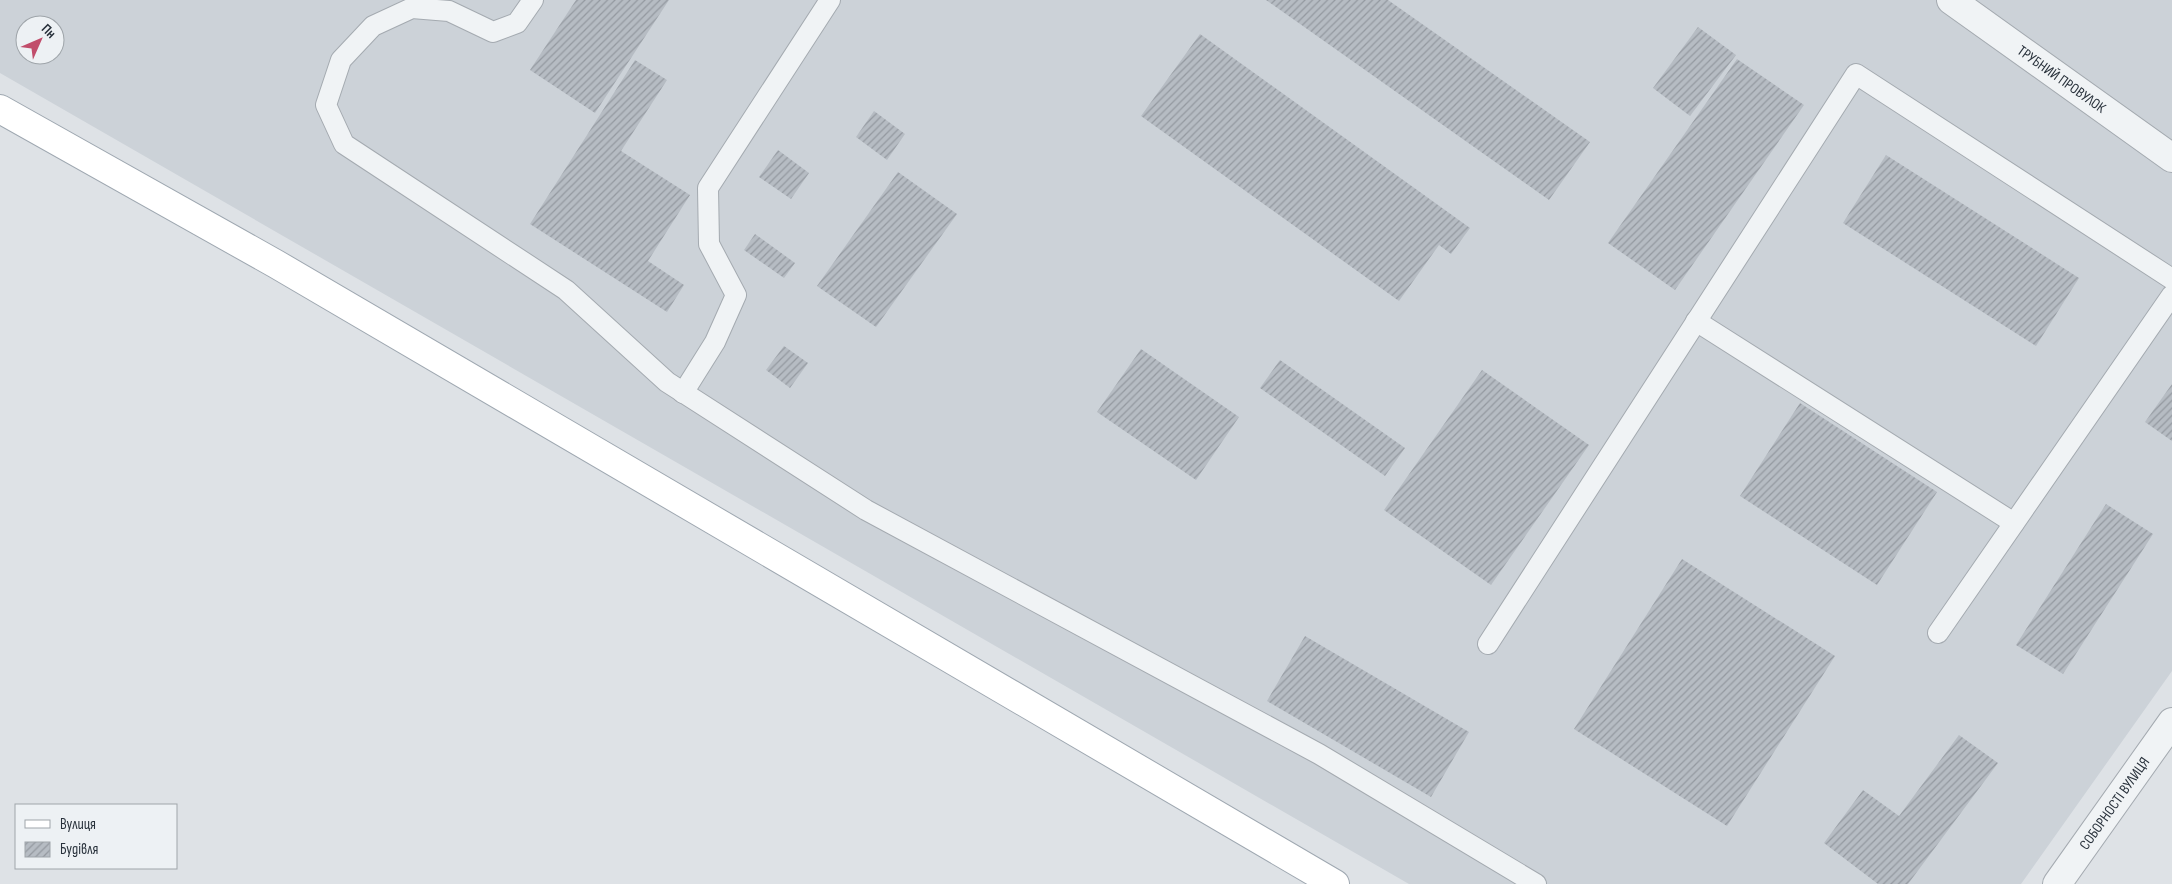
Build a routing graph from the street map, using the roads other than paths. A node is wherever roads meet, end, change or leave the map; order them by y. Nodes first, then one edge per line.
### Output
1 (532, 0) edge
2 (830, 0) edge
3 (1951, 0) edge
4 (0, 109) edge
5 (2172, 158) edge
6 (2172, 279) edge
7 (2172, 296) edge
8 (1696, 321) junction
9 (683, 393) junction
10 (2014, 523) junction
11 (1938, 632) dead end
12 (1488, 644) dead end
13 (2172, 722) edge
14 (1335, 884) edge
15 (1536, 884) edge
16 (2057, 884) edge

1 - 9 lane
2 - 9 lane
3 - 5 street, ТРУБНИЙ ПРОВУЛОК
4 - 14 main road
6 - 8 lane
7 - 10 lane
8 - 10 lane
8 - 12 lane
9 - 15 lane
10 - 11 lane
13 - 16 street, СОБОРНОСТІ ВУЛИЦЯ

